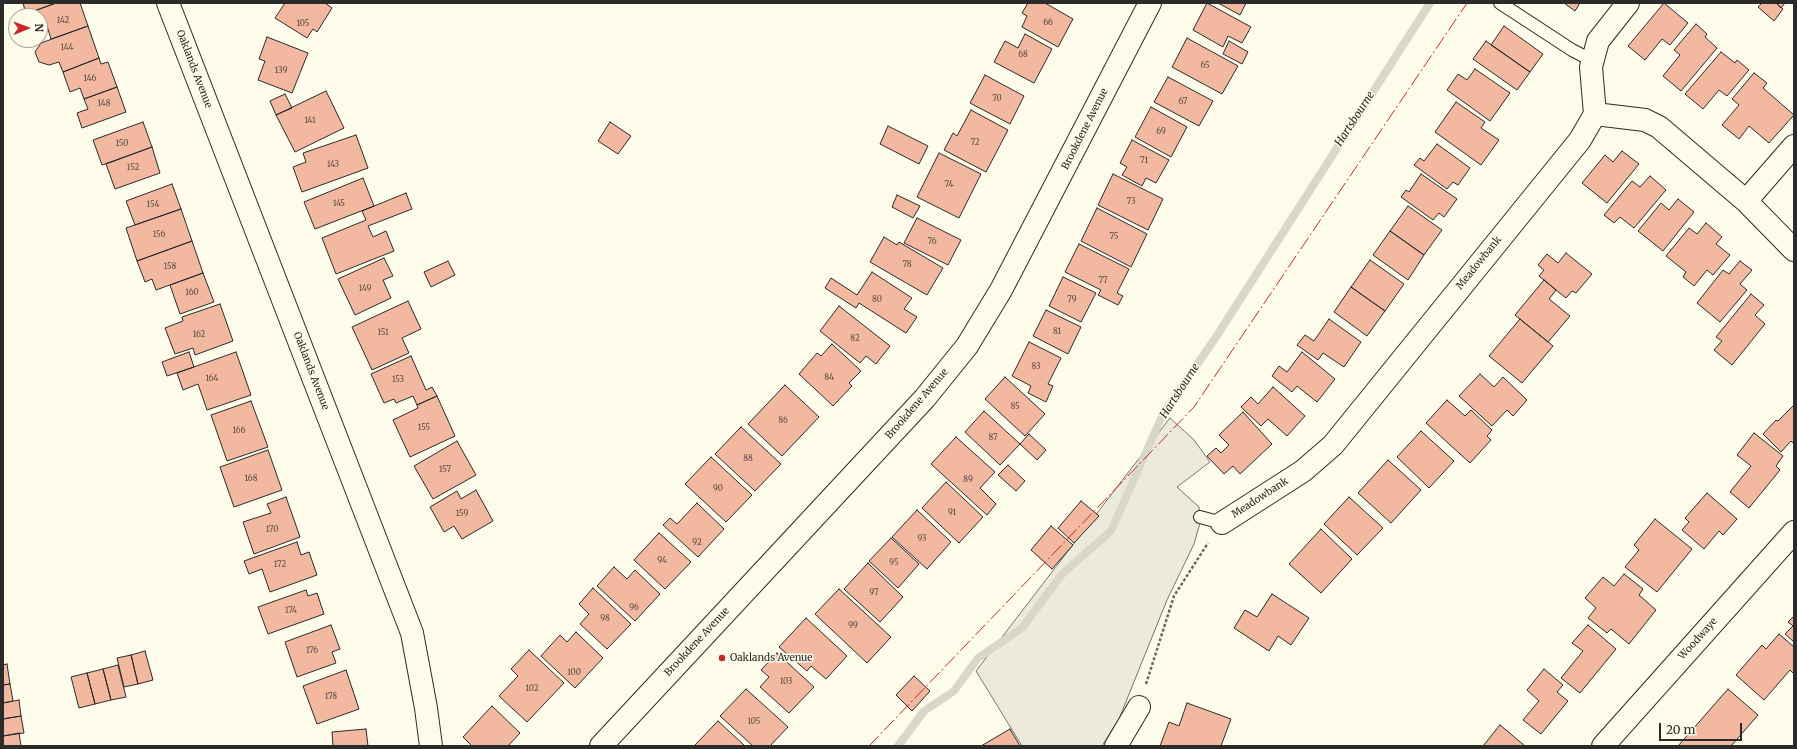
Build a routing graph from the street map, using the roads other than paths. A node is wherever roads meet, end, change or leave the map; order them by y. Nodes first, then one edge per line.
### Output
1 (1150, 3) edge
2 (1500, 3) edge
3 (1628, 3) edge
4 (171, 4) edge
5 (1593, 60) junction
6 (1595, 114) junction
7 (1794, 146) edge
8 (1746, 201) junction
9 (1794, 250) edge
10 (1200, 517) dead end
11 (1222, 523) joint
12 (1794, 532) edge
13 (1139, 707) road end
14 (431, 746) edge
15 (601, 746) edge
16 (1116, 746) edge
17 (1603, 746) edge

1 - 15 street, Brookdene Avenue
2 - 5 lane
3 - 5 street
4 - 14 street, Oaklands Avenue
5 - 6 street
6 - 8 street
6 - 11 street, Meadowbank
7 - 8 street
8 - 9 street
10 - 11 lane
12 - 17 street, Woodwaye
13 - 16 street

